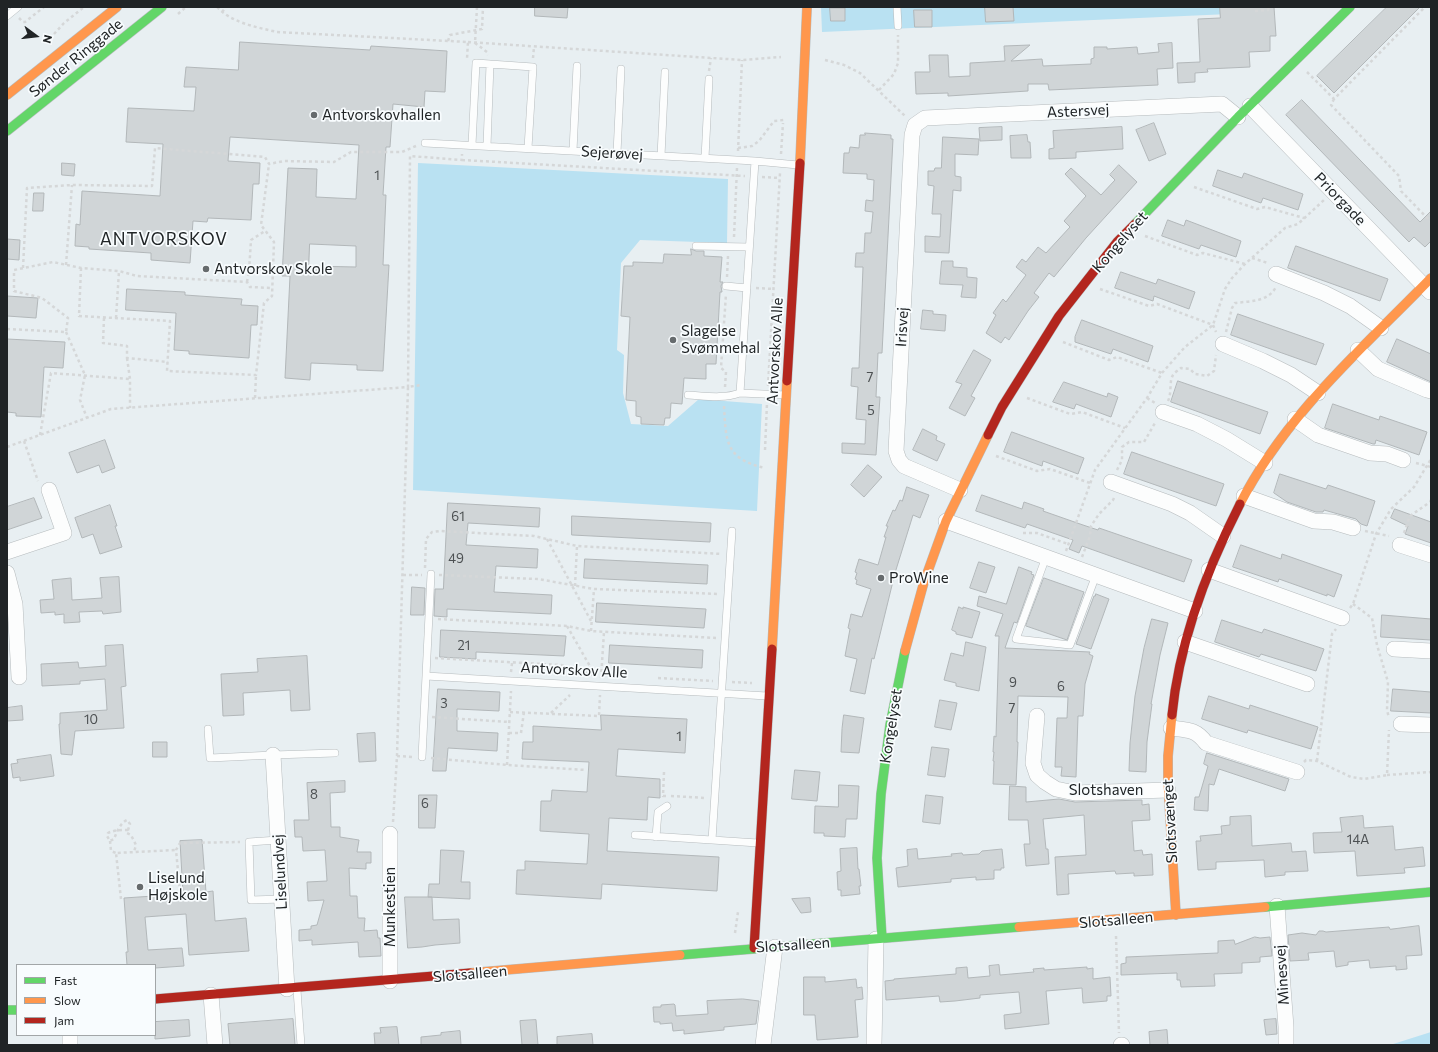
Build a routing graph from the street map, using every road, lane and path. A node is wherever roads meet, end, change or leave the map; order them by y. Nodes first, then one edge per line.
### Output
1 (18, 7) edge
2 (44, 7) edge
3 (84, 7) edge
4 (117, 7) edge
5 (162, 7) edge
6 (217, 7) edge
7 (226, 7) edge
8 (477, 7) edge
9 (483, 7) edge
10 (807, 7) edge
11 (897, 7) edge
12 (1269, 7) edge
13 (1350, 7) edge
14 (1425, 7) edge
15 (1255, 11) dead end
16 (222, 12) junction
17 (7, 16) edge
18 (25, 22) dead end
19 (64, 23) dead end
20 (898, 26) joint
21 (477, 30) junction
22 (112, 36) dead end
23 (448, 41) junction
24 (468, 42) junction
25 (475, 43) junction
26 (781, 57) dead end
27 (825, 60) dead end
28 (1296, 61) junction
29 (490, 64) junction
30 (467, 66) dead end
31 (577, 66) dead end
32 (621, 69) dead end
33 (665, 72) dead end
34 (709, 79) dead end
35 (13, 81) dead end
36 (24, 81) junction
37 (879, 90) junction
38 (7, 95) edge
39 (1334, 99) junction
40 (1250, 106) junction
41 (25, 117) junction
42 (1238, 117) junction
43 (784, 120) dead end
44 (915, 126) junction
45 (7, 131) edge
46 (425, 143) joint
47 (463, 145) junction
48 (472, 145) junction
49 (487, 146) junction
50 (528, 148) junction
51 (738, 148) dead end
52 (573, 151) junction
53 (617, 153) junction
54 (660, 156) junction
55 (705, 158) junction
56 (462, 160) junction
57 (755, 161) junction
58 (269, 164) junction
59 (800, 165) junction
60 (754, 176) junction
61 (780, 178) dead end
62 (1176, 181) junction
63 (72, 185) junction
64 (1333, 192) junction
65 (1304, 218) junction
66 (1431, 222) edge
67 (1128, 230) junction
68 (265, 231) junction
69 (696, 246) dead end
70 (749, 247) junction
71 (1245, 264) junction
72 (66, 265) junction
73 (23, 268) junction
74 (81, 268) junction
75 (119, 271) junction
76 (1278, 275) joint
77 (247, 282) junction
78 (1084, 283) junction
79 (1429, 285) edge
80 (726, 286) dead end
81 (272, 288) junction
82 (747, 288) junction
83 (774, 289) dead end
84 (104, 318) junction
85 (116, 318) junction
86 (1213, 325) junction
87 (1381, 328) junction
88 (7, 329) edge
89 (66, 332) junction
90 (1047, 336) junction
91 (1223, 344) joint
92 (1358, 350) junction
93 (127, 358) junction
94 (168, 362) junction
95 (1162, 373) junction
96 (85, 375) junction
97 (256, 375) junction
98 (130, 379) junction
99 (421, 385) dead end
100 (408, 387) junction
101 (1431, 391) edge
102 (1012, 392) junction
103 (1318, 393) junction
104 (740, 394) junction
105 (688, 395) dead end
106 (786, 395) junction
107 (255, 398) junction
108 (130, 408) junction
109 (1163, 412) dead end
110 (87, 418) junction
111 (1295, 419) junction
112 (1125, 428) junction
113 (40, 435) junction
114 (24, 441) junction
115 (7, 447) edge
116 (981, 450) junction
117 (1431, 459) edge
118 (1404, 460) dead end
119 (1265, 462) junction
120 (1090, 483) junction
121 (1115, 484) joint
122 (49, 490) joint
123 (960, 490) junction
124 (1244, 496) junction
125 (1431, 500) edge
126 (946, 521) junction
127 (1353, 528) dead end
128 (732, 531) dead end
129 (1223, 536) junction
130 (547, 539) junction
131 (1400, 545) joint
132 (577, 546) junction
133 (7, 552) edge
134 (730, 554) junction
135 (1431, 555) edge
136 (1046, 557) junction
137 (1062, 563) junction
138 (1078, 568) junction
139 (1209, 570) junction
140 (7, 573) edge
141 (432, 574) junction
142 (403, 575) junction
143 (1096, 575) junction
144 (574, 586) junction
145 (594, 589) junction
146 (728, 594) junction
147 (1353, 604) junction
148 (1195, 611) junction
149 (429, 618) junction
150 (1342, 618) junction
151 (591, 621) junction
152 (567, 626) junction
153 (590, 631) junction
154 (604, 632) junction
155 (725, 639) junction
156 (1185, 642) junction
157 (1394, 649) dead end
158 (1431, 651) edge
159 (427, 658) junction
160 (512, 662) junction
161 (595, 675) junction
162 (601, 675) junction
163 (609, 675) dead end
164 (426, 676) junction
165 (19, 677) dead end
166 (654, 678) dead end
167 (511, 681) junction
168 (722, 682) junction
169 (752, 683) dead end
170 (1307, 684) dead end
171 (581, 685) junction
172 (600, 686) junction
173 (721, 693) junction
174 (770, 696) junction
175 (510, 712) junction
176 (524, 712) junction
177 (551, 714) junction
178 (1037, 716) dead end
179 (424, 717) junction
180 (509, 722) junction
181 (1393, 724) junction
182 (1431, 726) edge
183 (1170, 728) junction
184 (208, 729) dead end
185 (509, 733) junction
186 (335, 754) dead end
187 (273, 755) junction
188 (397, 756) junction
189 (422, 757) junction
190 (1317, 761) junction
191 (507, 765) junction
192 (586, 770) dead end
193 (664, 772) dead end
194 (1297, 772) joint
195 (1431, 772) edge
196 (1387, 775) junction
197 (1168, 790) junction
198 (715, 798) junction
199 (667, 806) dead end
200 (128, 830) junction
201 (118, 831) junction
202 (390, 834) joint
203 (635, 835) dead end
204 (656, 837) junction
205 (278, 840) junction
206 (712, 840) junction
207 (110, 841) junction
208 (249, 842) junction
209 (760, 843) junction
210 (176, 850) junction
211 (134, 852) junction
212 (116, 854) junction
213 (180, 892) dead end
214 (1431, 892) edge
215 (121, 899) dead end
216 (282, 899) junction
217 (1277, 906) junction
218 (1176, 915) junction
219 (1116, 920) junction
220 (879, 939) junction
221 (775, 947) junction
222 (754, 948) junction
223 (390, 981) junction
224 (292, 988) junction
225 (212, 995) junction
226 (156, 1000) edge
227 (215, 1045) edge
228 (301, 1045) edge
229 (763, 1045) edge
230 (874, 1045) edge
231 (1121, 1045) edge
232 (1286, 1045) edge

1 - 17 lane
2 - 18 path
3 - 19 path
4 - 36 street, Sønder Ringgade
5 - 41 street, Sønder Ringgade
6 - 16 path
7 - 16 path
8 - 21 path
9 - 21 path
10 - 59 street, Antvorskov Alle
11 - 20 lane
12 - 15 path
13 - 28 street, Kongelyset
14 - 39 path
16 - 23 path
20 - 37 path
21 - 23 path
21 - 25 path
22 - 41 street
23 - 24 path
24 - 25 path
24 - 30 path
25 - 26 path
27 - 37 path
28 - 39 path
28 - 40 street, Kongelyset
29 - 48 lane
29 - 49 lane
29 - 50 lane
31 - 52 lane
32 - 53 lane
33 - 54 lane
34 - 55 lane
35 - 36 lane
36 - 38 street, Sønder Ringgade
37 - 44 path
39 - 66 path
40 - 42 street, Kongelyset
40 - 64 street, Priorgade
41 - 45 street, Sønder Ringgade
42 - 44 street, Astersvej
42 - 62 street, Kongelyset
43 - 51 path
44 - 123 street, Irisvej
46 - 47 lane, Sejerøvej
46 - 58 path
47 - 48 lane, Sejerøvej
47 - 56 path
48 - 49 lane, Sejerøvej
49 - 50 lane, Sejerøvej
50 - 52 lane, Sejerøvej
52 - 53 lane, Sejerøvej
53 - 54 lane, Sejerøvej
54 - 55 lane, Sejerøvej
55 - 57 lane, Sejerøvej
56 - 60 path
56 - 100 path
57 - 59 lane, Sejerøvej
57 - 60 lane
58 - 63 path
58 - 68 path
59 - 106 street, Antvorskov Alle
60 - 61 path
60 - 70 lane
62 - 65 path
62 - 67 street, Kongelyset
63 - 72 path
63 - 73 path
64 - 65 path
64 - 79 street, Priorgade
65 - 71 path
67 - 71 path
67 - 78 street, Kongelyset
68 - 77 path
68 - 81 path
69 - 70 lane
70 - 82 lane
71 - 86 path
72 - 73 path
72 - 74 path
73 - 89 path
74 - 75 path
74 - 84 path
75 - 77 path
75 - 85 path
76 - 87 street
76 - 91 path
77 - 81 path
78 - 86 path
78 - 90 street, Kongelyset
79 - 87 street, Slotsvænget
80 - 82 lane
81 - 97 path
82 - 83 path
82 - 104 lane
84 - 85 path
84 - 93 path
85 - 94 path
86 - 95 path
87 - 92 street, Slotsvænget
88 - 89 path
89 - 96 path
90 - 95 path
90 - 102 street, Kongelyset
91 - 103 street
92 - 101 street
92 - 103 street, Slotsvænget
93 - 94 path
93 - 98 path
94 - 97 path
95 - 112 path
96 - 98 path
96 - 110 path
96 - 113 path
97 - 107 path
98 - 108 path
99 - 100 path
100 - 107 path
100 - 142 path
102 - 112 path
102 - 116 street, Kongelyset
103 - 111 street, Slotsvænget
104 - 105 lane
104 - 106 lane
106 - 174 street, Antvorskov Alle
107 - 108 path
108 - 110 path
109 - 119 street
110 - 113 path
111 - 118 street
111 - 119 street, Slotsvænget
112 - 120 path
113 - 114 path
114 - 115 path
114 - 122 path
116 - 120 path
116 - 123 street, Kongelyset
117 - 147 path
119 - 124 street, Slotsvænget
120 - 137 path
121 - 129 street
121 - 138 path
122 - 133 street
123 - 126 street, Kongelyset
124 - 127 street
124 - 129 street, Slotsvænget
125 - 131 path
126 - 136 street
126 - 220 street, Kongelyset
128 - 134 lane
129 - 139 street, Slotsvænget
130 - 132 path
130 - 141 path
130 - 144 path
131 - 135 street
132 - 134 path
132 - 144 path
134 - 146 lane
136 - 137 street
136 - 143 lane
137 - 138 street
138 - 143 street
139 - 148 street, Slotsvænget
139 - 150 street
140 - 165 street
141 - 142 path
141 - 144 path
141 - 149 lane
142 - 188 path
143 - 148 street
144 - 145 path
144 - 151 path
145 - 146 path
145 - 151 path
146 - 155 lane
147 - 150 path
147 - 181 path
148 - 156 street, Slotsvænget
149 - 152 path
149 - 159 lane
150 - 190 path
151 - 153 path
152 - 153 path
152 - 161 path
153 - 154 path
154 - 155 path
154 - 162 path
155 - 168 lane
156 - 170 street
156 - 183 street, Slotsvænget
157 - 158 street
159 - 160 path
159 - 164 lane
160 - 161 path
160 - 167 path
161 - 162 path
162 - 163 path
162 - 172 path
164 - 167 lane, Antvorskov Alle
164 - 179 lane
166 - 168 path
167 - 171 lane, Antvorskov Alle
167 - 175 path
168 - 169 path
168 - 173 lane
171 - 172 lane, Antvorskov Alle
171 - 177 path
172 - 173 lane, Antvorskov Alle
172 - 177 path
173 - 174 lane, Antvorskov Alle
173 - 198 lane
174 - 209 street, Antvorskov Alle
175 - 176 path
175 - 180 path
176 - 177 path
176 - 185 path
178 - 197 street, Slotshaven
179 - 180 path
179 - 189 lane
180 - 185 path
181 - 182 street
181 - 196 path
183 - 194 street
183 - 197 street, Slotsvænget
184 - 187 lane
185 - 191 path
186 - 187 lane
187 - 205 street, Liselundvej
188 - 189 path
188 - 202 path
189 - 191 path
190 - 194 path
190 - 196 path
191 - 192 path
193 - 198 path
195 - 196 path
197 - 218 street, Slotsvænget
198 - 206 lane
199 - 204 lane
200 - 201 path
200 - 201 path
200 - 211 path
201 - 207 path
201 - 207 path
202 - 223 street, Munkestien
203 - 204 lane
204 - 206 lane
205 - 208 lane
205 - 216 street, Liselundvej
206 - 209 lane
207 - 212 path
208 - 210 path
208 - 216 lane
209 - 222 street, Antvorskov Alle
210 - 211 path
210 - 213 path
211 - 212 path
212 - 215 path
214 - 217 street, Slotsalleen
216 - 224 street, Liselundvej
217 - 218 street, Slotsalleen
217 - 232 street, Minesvej
218 - 219 street, Slotsalleen
219 - 220 street, Slotsalleen
219 - 231 path
220 - 221 street, Slotsalleen
220 - 230 street
221 - 222 street, Slotsalleen
221 - 229 street
222 - 223 street, Slotsalleen
223 - 224 street, Slotsalleen
224 - 225 street, Slotsalleen
224 - 228 lane
225 - 226 street, Slotsalleen
225 - 227 street

